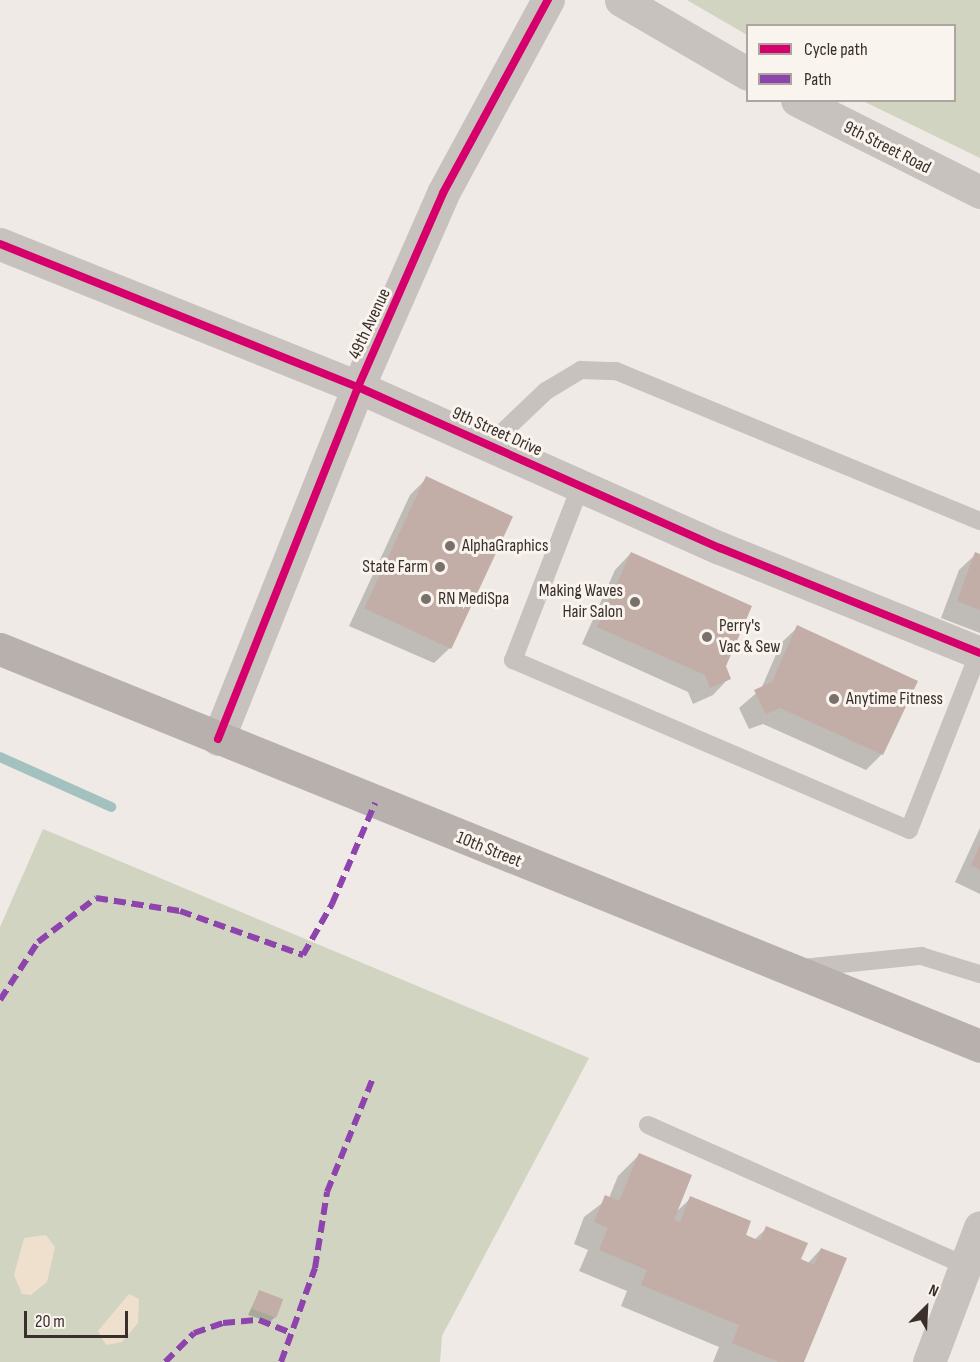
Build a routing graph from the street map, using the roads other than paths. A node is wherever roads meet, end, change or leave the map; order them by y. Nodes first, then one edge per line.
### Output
1 (548, 0) edge
2 (621, 0) edge
3 (746, 73) edge
4 (800, 102) edge
5 (980, 192) edge
6 (0, 244) edge
7 (358, 387) junction
8 (489, 446) junction
9 (581, 485) junction
10 (980, 521) edge
11 (0, 649) edge
12 (979, 652) edge
13 (218, 739) junction
14 (792, 969) junction
15 (980, 974) edge
16 (980, 1046) edge
17 (648, 1125) dead end
18 (980, 1227) edge
19 (968, 1267) junction
20 (929, 1362) edge

1 - 7 street, 49th Avenue
2 - 3 street
4 - 5 street, 9th Street Road
6 - 7 street, 9th Street Drive
7 - 8 street, 9th Street Drive
7 - 13 street, 49th Avenue
8 - 9 street, 9th Street Drive
8 - 10 lane
9 - 12 street, 9th Street Drive
9 - 12 lane
11 - 13 main road, 10th Street
13 - 14 main road, 10th Street
14 - 15 lane
14 - 16 main road, 10th Street
17 - 19 lane
18 - 19 street
19 - 20 street

